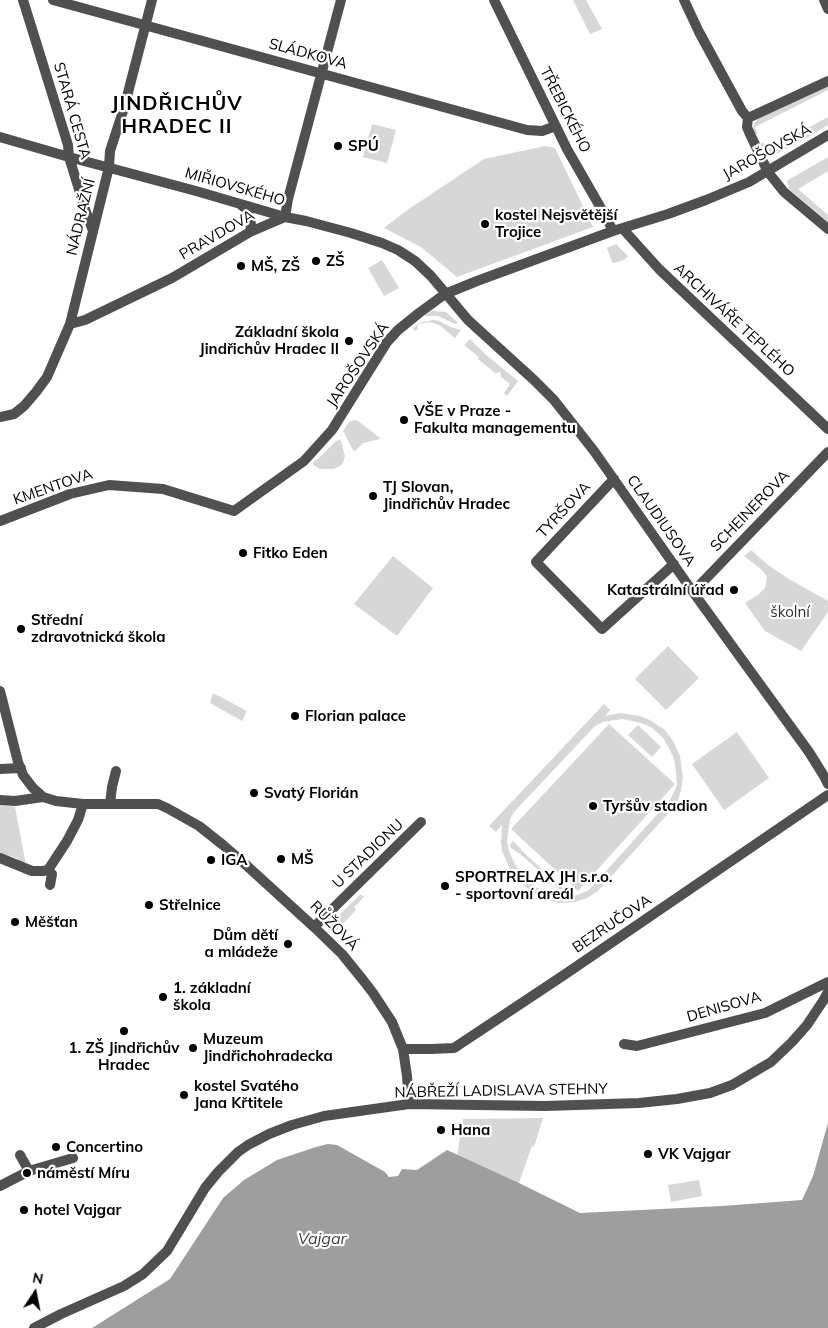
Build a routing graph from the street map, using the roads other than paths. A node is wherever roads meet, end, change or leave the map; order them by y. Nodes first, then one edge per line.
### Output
1 (23, 0) edge
2 (53, 0) edge
3 (152, 0) edge
4 (341, 0) edge
5 (494, 0) edge
6 (684, 0) edge
7 (824, 0) edge
8 (828, 9) edge
9 (145, 26) junction
10 (321, 74) junction
11 (828, 81) edge
12 (748, 118) junction
13 (556, 126) junction
14 (828, 135) edge
15 (0, 137) edge
16 (69, 157) junction
17 (109, 167) junction
18 (768, 172) junction
19 (239, 203) junction
20 (286, 217) junction
21 (828, 229) edge
22 (618, 230) junction
23 (93, 231) junction
24 (250, 232) junction
25 (445, 294) junction
26 (70, 324) junction
27 (0, 417) edge
28 (828, 429) edge
29 (828, 452) edge
30 (614, 479) junction
31 (234, 511) joint
32 (0, 521) edge
33 (674, 564) junction
34 (693, 592) junction
35 (0, 691) edge
36 (21, 768) junction
37 (0, 769) edge
38 (116, 771) dead end
39 (828, 784) edge
40 (828, 795) edge
41 (43, 797) junction
42 (0, 800) edge
43 (82, 804) junction
44 (110, 804) junction
45 (421, 822) dead end
46 (0, 858) edge
47 (48, 870) junction
48 (50, 885) dead end
49 (314, 927) junction
50 (828, 982) edge
51 (828, 992) edge
52 (624, 1044) dead end
53 (403, 1049) junction
54 (409, 1104) junction
55 (20, 1155) dead end
56 (73, 1158) dead end
57 (29, 1171) junction
58 (0, 1186) edge
59 (34, 1328) edge

1 - 16 street, STARÁ CESTA
2 - 9 street, SLÁDKOVA
3 - 9 street, NÁDRAŽNÍ
4 - 10 street
5 - 13 street, TŘEBICKÉHO
6 - 12 street
7 - 8 street
9 - 10 street, SLÁDKOVA
9 - 17 street, NÁDRAŽNÍ
10 - 13 street, SLÁDKOVA
10 - 20 street
11 - 12 street
12 - 18 street
13 - 22 street, TŘEBICKÉHO
14 - 18 street, JAROŠOVSKÁ
15 - 16 street, MIŘIOVSKÉHO
16 - 17 street, MIŘIOVSKÉHO
16 - 23 street, STARÁ CESTA
17 - 19 street, MIŘIOVSKÉHO
17 - 23 street, NÁDRAŽNÍ
18 - 21 street
18 - 22 street, JAROŠOVSKÁ
19 - 20 street, MIŘIOVSKÉHO
19 - 24 street
20 - 24 street, PRAVDOVA
20 - 25 street, MIŘIOVSKÉHO
22 - 25 street, JAROŠOVSKÁ
22 - 28 street, ARCHIVÁŘE TEPLÉHO
23 - 26 street, NÁDRAŽNÍ
24 - 26 street, PRAVDOVA
25 - 30 street, CLAUDIUSOVA
25 - 31 street, JAROŠOVSKÁ
26 - 27 street, NÁDRAŽNÍ
29 - 34 street, SCHEINEROVA
30 - 33 street, CLAUDIUSOVA
30 - 33 street, TYRŠOVA
31 - 32 street, KMENTOVA
33 - 34 street, CLAUDIUSOVA
34 - 39 street, CLAUDIUSOVA
35 - 36 street
36 - 37 street
36 - 41 street
38 - 44 street
40 - 53 street, BEZRUČOVA
41 - 42 street
41 - 43 street, RŮŽOVÁ
43 - 44 street, RŮŽOVÁ
43 - 47 street
44 - 49 street, RŮŽOVÁ
45 - 49 street, U STADIONU
46 - 47 street
47 - 48 street
49 - 53 street, RŮŽOVÁ
50 - 52 street, DENISOVA
51 - 54 street, NÁBŘEŽÍ LADISLAVA STEHNY
53 - 54 street, RŮŽOVÁ
54 - 59 street, NÁBŘEŽÍ LADISLAVA STEHNY
55 - 57 street
56 - 57 street
57 - 58 street

